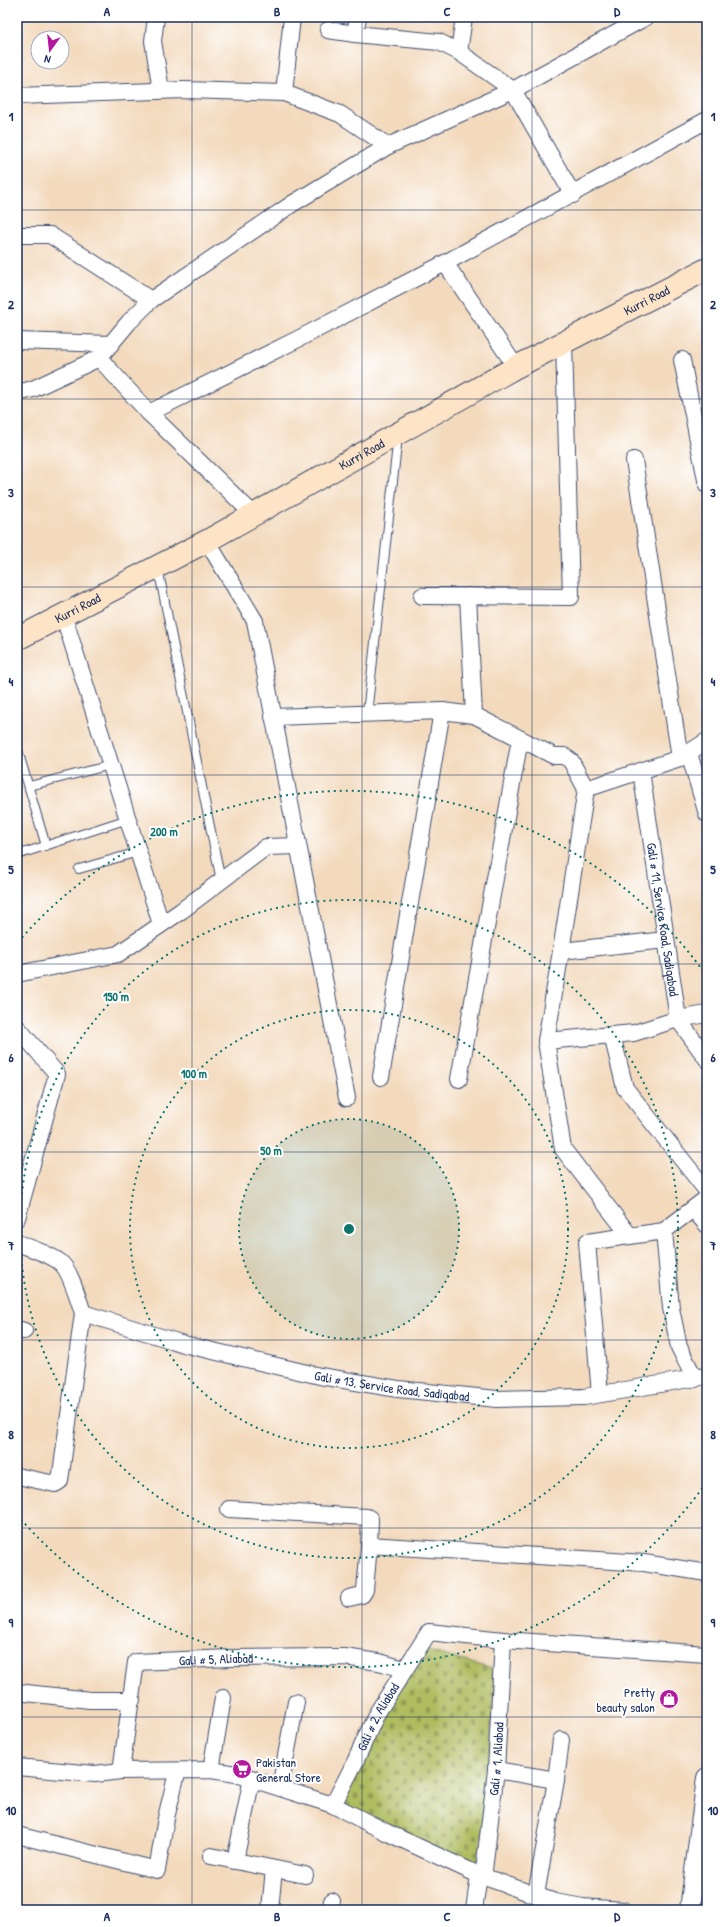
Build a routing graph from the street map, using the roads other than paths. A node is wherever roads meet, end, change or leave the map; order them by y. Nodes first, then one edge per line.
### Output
1 (156, 17) edge
2 (292, 17) edge
3 (358, 17) edge
4 (464, 17) edge
5 (646, 17) edge
6 (328, 30) dead end
7 (356, 34) junction
8 (459, 52) junction
9 (161, 90) junction
10 (513, 90) junction
11 (284, 93) junction
12 (17, 96) edge
13 (707, 120) edge
14 (388, 146) junction
15 (573, 194) junction
16 (17, 235) edge
17 (445, 263) junction
18 (707, 269) edge
19 (151, 300) junction
20 (17, 341) edge
21 (564, 342) junction
22 (111, 344) junction
23 (99, 358) junction
24 (682, 360) dead end
25 (516, 367) junction
26 (17, 393) edge
27 (149, 413) junction
28 (399, 433) junction
29 (634, 460) dead end
30 (705, 468) edge
31 (707, 484) edge
32 (254, 515) junction
33 (207, 541) junction
34 (158, 566) junction
35 (422, 596) dead end
36 (468, 596) junction
37 (63, 614) junction
38 (17, 639) edge
39 (442, 711) junction
40 (366, 714) junction
41 (474, 715) junction
42 (273, 717) junction
43 (520, 738) junction
44 (707, 741) edge
45 (18, 747) edge
46 (685, 755) junction
47 (111, 765) junction
48 (641, 771) junction
49 (29, 786) junction
50 (586, 789) junction
51 (707, 814) edge
52 (128, 819) junction
53 (46, 846) junction
54 (298, 846) junction
55 (138, 852) junction
56 (17, 856) edge
57 (79, 869) dead end
58 (221, 881) junction
59 (161, 924) junction
60 (666, 940) junction
61 (562, 950) junction
62 (17, 974) edge
63 (707, 1014) edge
64 (678, 1019) junction
65 (17, 1028) edge
66 (612, 1035) junction
67 (546, 1041) junction
68 (707, 1059) edge
69 (381, 1078) dead end
70 (459, 1079) dead end
71 (347, 1098) dead end
72 (707, 1191) edge
73 (707, 1198) edge
74 (693, 1209) junction
75 (17, 1218) edge
76 (707, 1225) edge
77 (664, 1231) junction
78 (630, 1236) junction
79 (17, 1242) edge
80 (83, 1313) junction
81 (701, 1377) edge
82 (600, 1394) junction
83 (17, 1476) edge
84 (229, 1509) dead end
85 (369, 1545) junction
86 (707, 1572) edge
87 (348, 1598) dead end
88 (503, 1640) junction
89 (707, 1654) edge
90 (404, 1669) junction
91 (17, 1692) edge
92 (223, 1698) dead end
93 (132, 1700) junction
94 (296, 1702) dead end
95 (561, 1740) dead end
96 (17, 1767) edge
97 (211, 1770) junction
98 (496, 1770) junction
99 (122, 1771) junction
100 (174, 1771) junction
101 (252, 1778) junction
102 (707, 1778) edge
103 (556, 1780) junction
104 (280, 1788) junction
105 (333, 1805) junction
106 (17, 1835) edge
107 (211, 1856) dead end
108 (235, 1861) junction
109 (274, 1869) junction
110 (305, 1875) dead end
111 (479, 1875) junction
112 (700, 1884) edge
113 (536, 1895) junction
114 (270, 1910) edge
115 (474, 1910) edge
116 (623, 1910) edge
117 (690, 1910) edge

1 - 9 street
2 - 11 street
3 - 7 street
4 - 8 street
5 - 10 street
6 - 7 street
7 - 8 street
8 - 10 street
9 - 11 street
9 - 12 street
10 - 14 street
10 - 15 street
11 - 14 street
13 - 15 street
14 - 19 street
15 - 17 street
16 - 19 street
17 - 25 street
17 - 27 street
18 - 21 main road, Kurri Road
19 - 22 street
20 - 22 street
21 - 25 main road, Kurri Road
21 - 36 street
22 - 23 street
23 - 26 street
23 - 27 street
24 - 30 street
25 - 28 main road, Kurri Road
27 - 32 street
28 - 32 main road, Kurri Road
28 - 40 lane
29 - 46 street
30 - 31 street
32 - 33 main road, Kurri Road
33 - 34 main road, Kurri Road
33 - 42 street
34 - 37 main road, Kurri Road
34 - 58 lane
35 - 36 street
36 - 41 street
37 - 38 main road, Kurri Road
37 - 47 street
39 - 40 street
39 - 41 street
39 - 69 street
40 - 42 street
41 - 43 street
42 - 54 street
43 - 50 street
43 - 70 street
44 - 46 street
45 - 49 lane
46 - 48 street
46 - 51 street
47 - 49 lane
47 - 52 street
48 - 50 street
48 - 60 street, Gali # 11, Service Road, Sadiqabad
49 - 53 lane
50 - 61 street
52 - 53 lane
52 - 55 street
53 - 56 lane
54 - 58 street
54 - 71 street
55 - 57 lane
55 - 59 street
58 - 59 street
59 - 62 street
60 - 61 street
60 - 64 street, Gali # 11, Service Road, Sadiqabad
61 - 67 street
63 - 64 street
64 - 66 street
64 - 68 street, Gali # 11, Service Road, Sadiqabad
65 - 75 street
66 - 67 street
66 - 72 street
67 - 78 street
73 - 74 street
74 - 76 street
74 - 77 street
77 - 78 street
77 - 81 street
78 - 82 street
79 - 80 street
80 - 82 street, Gali # 13, Service Road, Sadiqabad
80 - 83 street
81 - 82 street, Gali # 13, Service Road, Sadiqabad
84 - 85 street
85 - 86 street
85 - 87 street
88 - 89 street
88 - 90 street, Gali # 2, Aliabad
88 - 98 street, Gali # 1, Aliabad
90 - 93 street, Gali # 5, Aliabad
90 - 105 street, Gali # 2, Aliabad
91 - 93 street
92 - 97 street
93 - 99 street, Gali # 5, Aliabad
94 - 104 street
95 - 103 street
96 - 99 street
97 - 100 street
97 - 101 street
98 - 103 street
98 - 111 street, Gali # 1, Aliabad
99 - 100 street
100 - 106 street
101 - 104 street
101 - 108 street
102 - 112 street
103 - 113 street
104 - 105 street
105 - 111 street
107 - 108 street
108 - 109 street
109 - 110 street
109 - 114 street
111 - 113 street
111 - 115 street, Gali # 1, Aliabad
112 - 117 street
113 - 116 street

